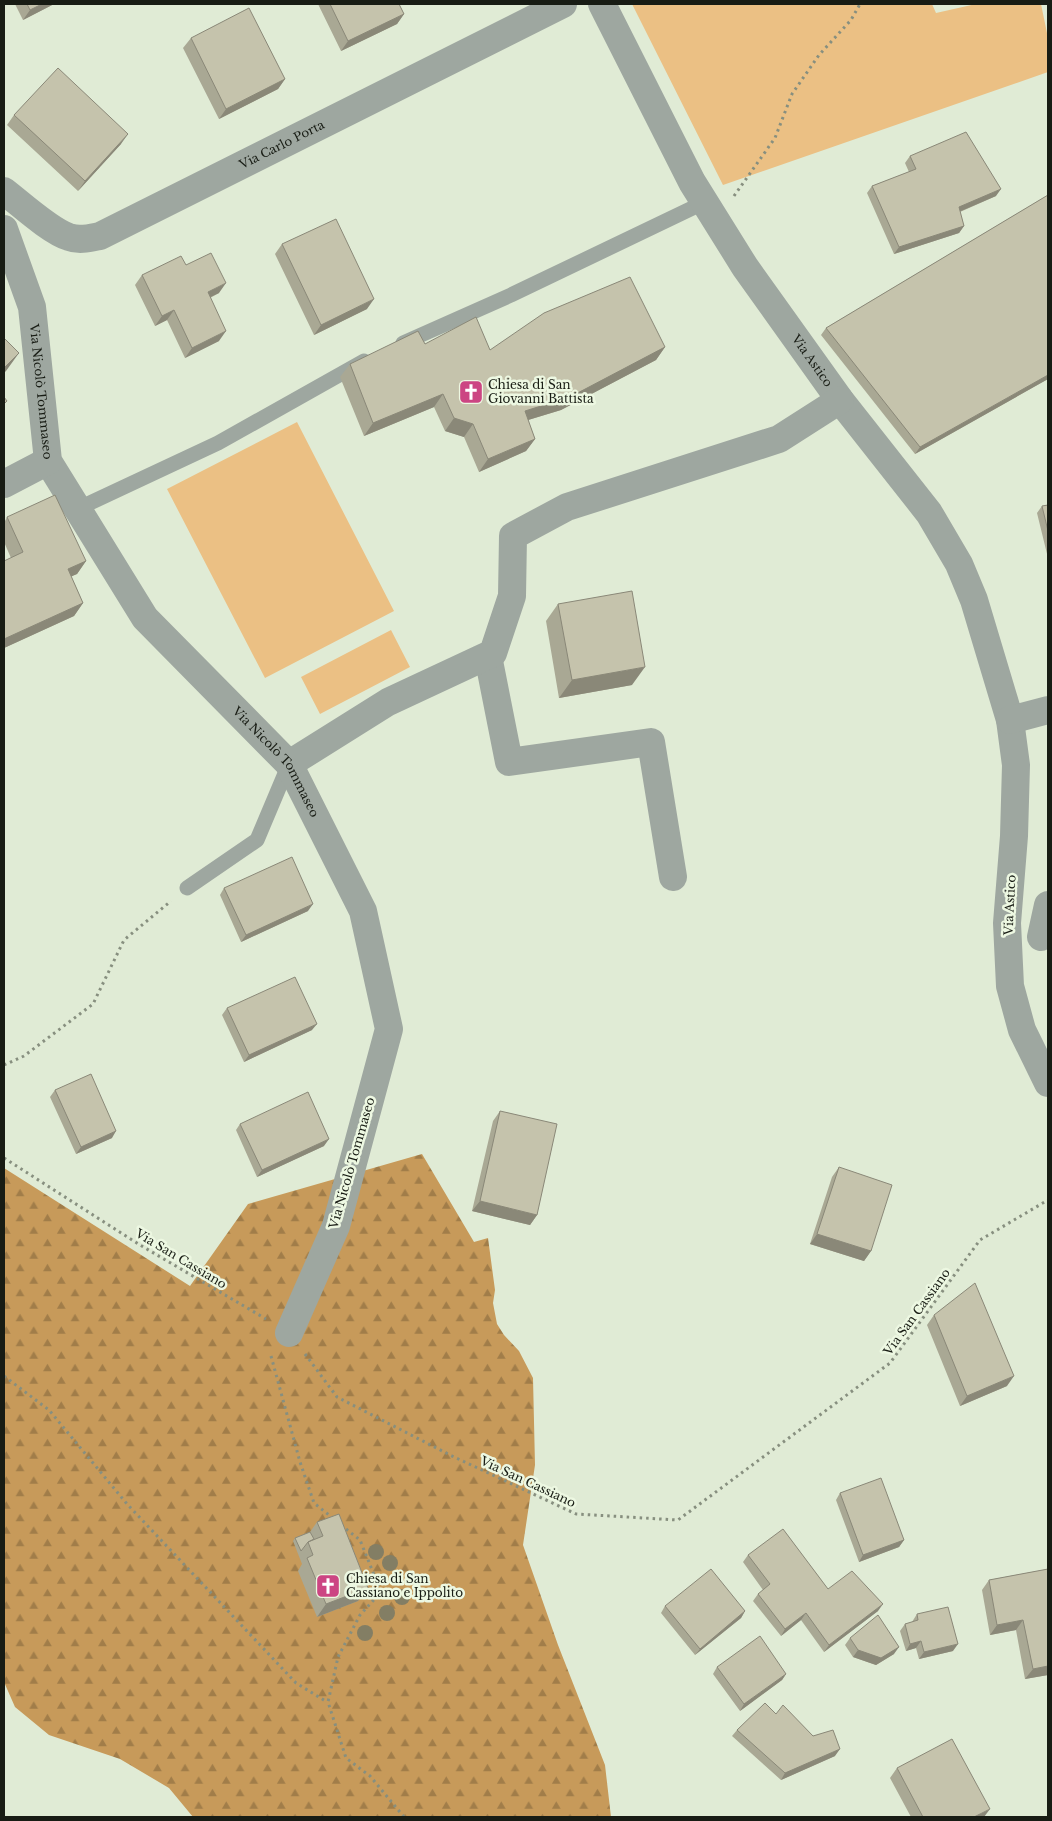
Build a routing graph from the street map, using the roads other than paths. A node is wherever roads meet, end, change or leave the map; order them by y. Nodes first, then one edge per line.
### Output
1 (563, 4) edge
2 (602, 4) edge
3 (4, 191) edge
4 (711, 211) junction
5 (4, 230) edge
6 (840, 400) junction
7 (48, 461) junction
8 (4, 484) edge
9 (77, 508) junction
10 (488, 656) junction
11 (1048, 710) edge
12 (1010, 720) junction
13 (289, 764) junction
14 (674, 877) dead end
15 (187, 888) road end
16 (1048, 906) edge
17 (1041, 937) dead end
18 (1048, 1083) edge
19 (289, 1333) road end

1 - 3 street, Via Carlo Porta
2 - 4 street, Via Astico
4 - 6 street, Via Astico
4 - 9 lane
5 - 7 street, Via Nicolò Tommaseo
6 - 10 street
6 - 12 street, Via Astico
7 - 8 street
7 - 9 street, Via Nicolò Tommaseo
9 - 13 street, Via Nicolò Tommaseo
10 - 13 street
10 - 14 street
11 - 12 street
12 - 18 street, Via Astico
13 - 15 lane
13 - 19 street, Via Nicolò Tommaseo
16 - 17 street

